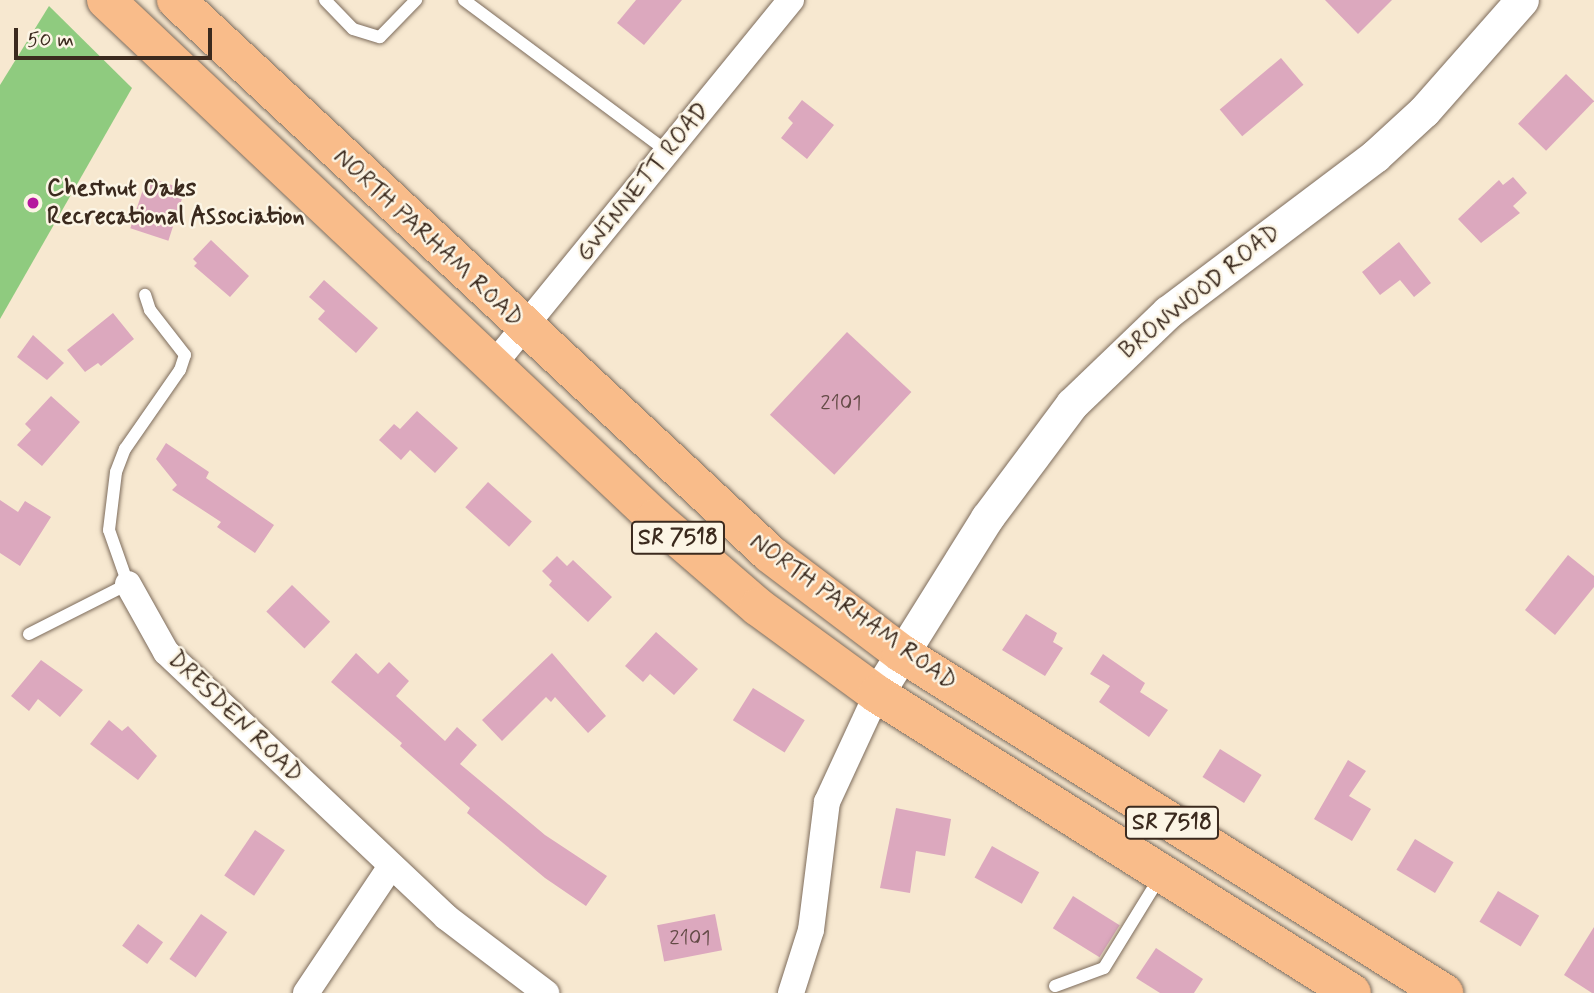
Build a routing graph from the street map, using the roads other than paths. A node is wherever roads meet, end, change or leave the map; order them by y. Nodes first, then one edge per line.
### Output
1 (106, 0) edge
2 (176, 0) edge
3 (325, 0) edge
4 (416, 0) edge
5 (464, 0) edge
6 (791, 0) edge
7 (1522, 0) edge
8 (668, 152) junction
9 (145, 295) dead end
10 (524, 328) junction
11 (494, 364) junction
12 (128, 584) junction
13 (29, 634) dead end
14 (901, 653) junction
15 (877, 694) junction
16 (391, 866) junction
17 (1162, 874) junction
18 (1055, 986) dead end
19 (306, 993) edge
20 (546, 993) edge
21 (791, 993) edge
22 (1352, 993) edge
23 (1444, 993) edge

1 - 11 highway, NORTH PARHAM ROAD / SR 7518
2 - 10 highway, NORTH PARHAM ROAD / SR 7518
3 - 4 lane
5 - 8 lane
6 - 8 street, GWINNETT ROAD
7 - 14 street, BRONWOOD ROAD
8 - 10 street, GWINNETT ROAD
9 - 12 lane, DRESDEN ROAD
10 - 11 street, GWINNETT ROAD
10 - 14 highway, NORTH PARHAM ROAD / SR 7518
11 - 15 highway, NORTH PARHAM ROAD / SR 7518
12 - 13 lane
12 - 16 street, DRESDEN ROAD
14 - 15 street, BRONWOOD ROAD
14 - 23 highway, NORTH PARHAM ROAD / SR 7518
15 - 17 highway, NORTH PARHAM ROAD / SR 7518
15 - 21 street
16 - 19 street
16 - 20 street, DRESDEN ROAD
17 - 18 lane
17 - 22 highway, NORTH PARHAM ROAD / SR 7518

